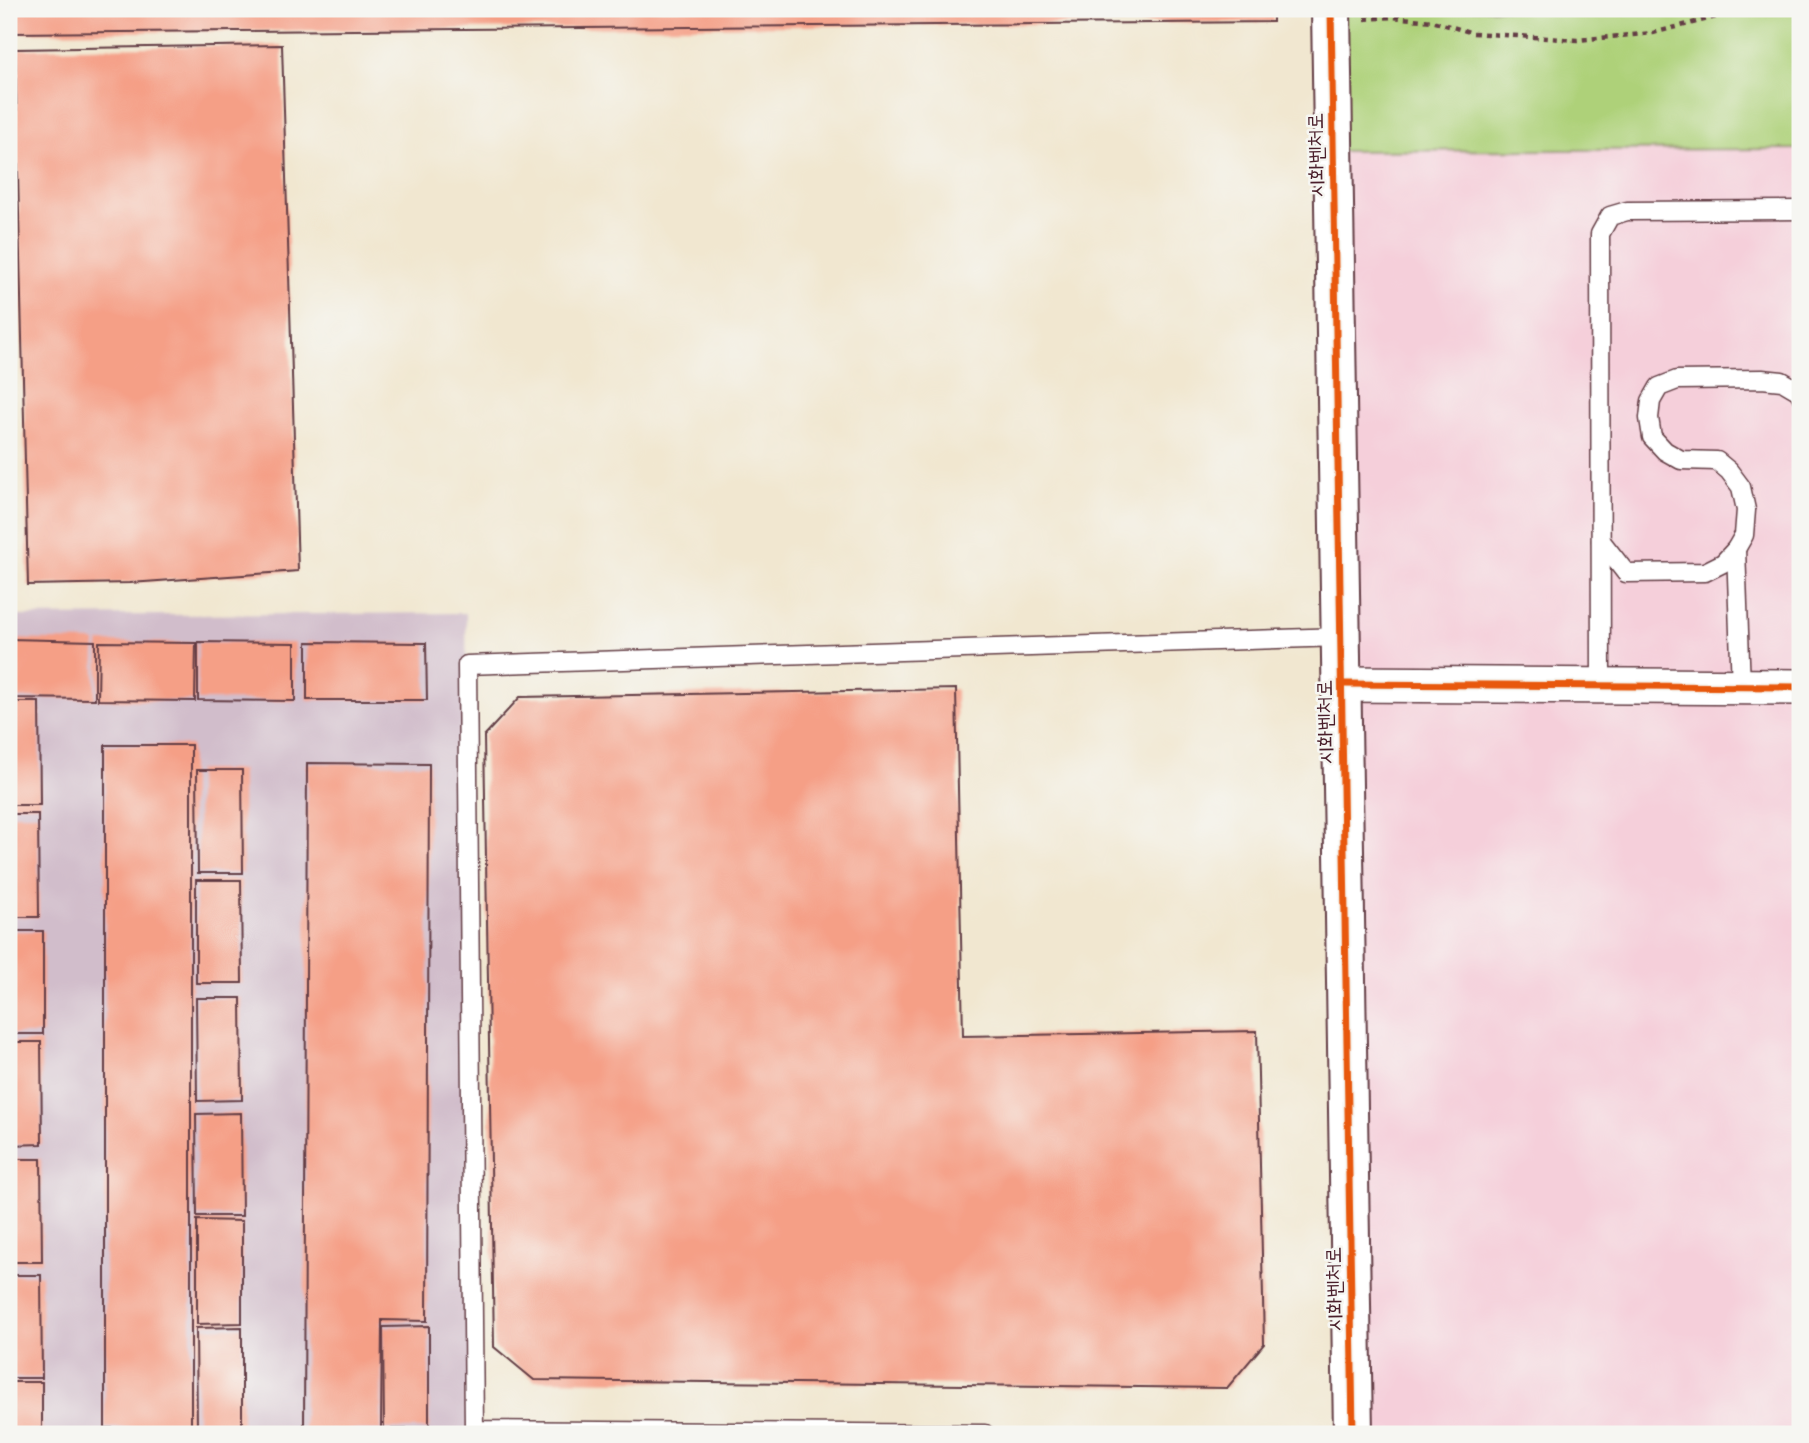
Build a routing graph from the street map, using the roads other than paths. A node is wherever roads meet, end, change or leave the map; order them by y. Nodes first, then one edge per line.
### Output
1 (1331, 15) edge
2 (1800, 210) edge
3 (1800, 394) edge
4 (1601, 541) junction
5 (1736, 549) junction
6 (1341, 637) junction
7 (1342, 684) junction
8 (1601, 686) junction
9 (1741, 687) junction
10 (1800, 687) edge
11 (985, 1434) edge
12 (1353, 1434) edge

1 - 6 street, 시화벤처로
2 - 4 lane
3 - 5 lane
4 - 5 lane
4 - 8 lane
5 - 9 lane
6 - 7 street, 시화벤처로
6 - 11 lane
7 - 8 street
7 - 12 street, 시화벤처로
8 - 9 street
9 - 10 street

